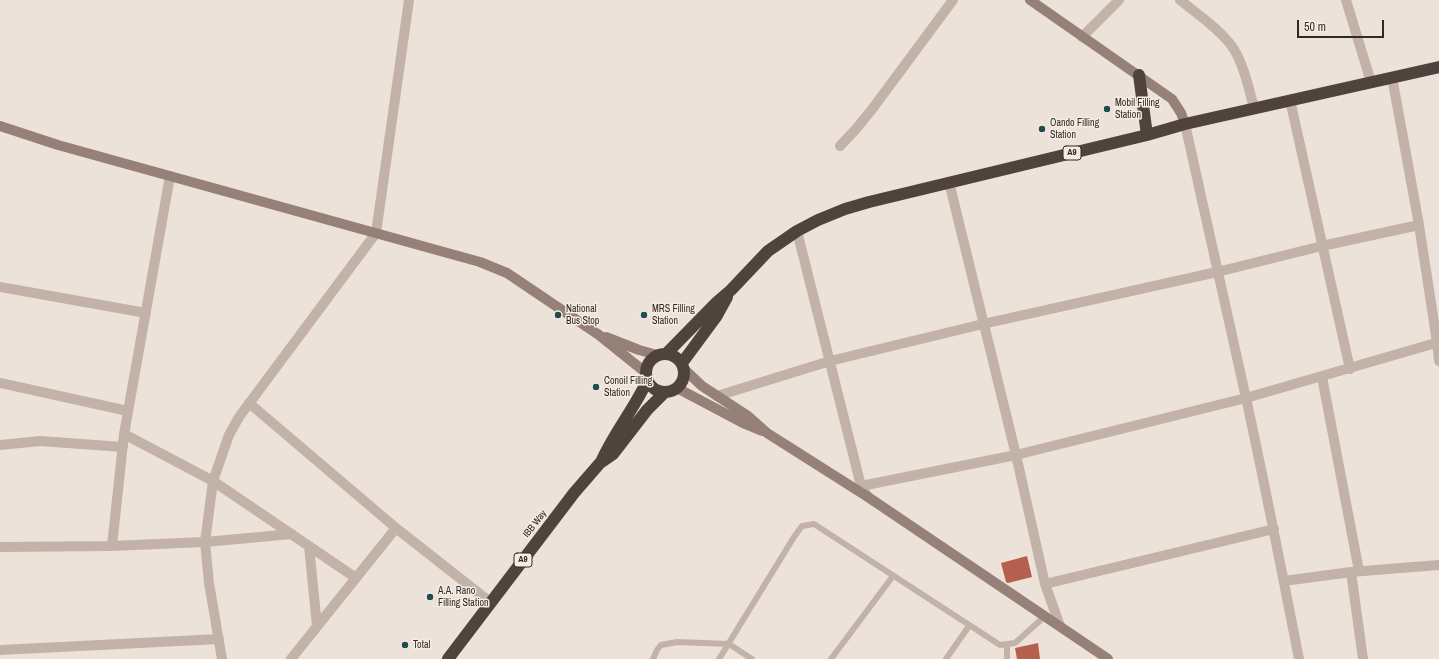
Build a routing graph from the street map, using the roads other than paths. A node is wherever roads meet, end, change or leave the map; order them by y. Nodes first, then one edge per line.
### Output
1 (409, 0) edge
2 (953, 0) edge
3 (1030, 0) edge
4 (1119, 0) edge
5 (1180, 0) edge
6 (1346, 0) edge
7 (1082, 37) junction
8 (1439, 67) edge
9 (1139, 75) junction
10 (1392, 77) junction
11 (1371, 82) junction
12 (1290, 100) junction
13 (1254, 108) junction
14 (1185, 124) junction
15 (0, 126) edge
16 (1147, 135) junction
17 (840, 146) dead end
18 (170, 176) junction
19 (949, 182) junction
20 (1420, 225) junction
21 (797, 231) junction
22 (376, 233) junction
23 (1322, 246) junction
24 (1217, 272) junction
25 (0, 287) edge
26 (730, 290) junction
27 (146, 313) junction
28 (983, 324) junction
29 (599, 334) junction
30 (1438, 342) edge
31 (662, 354) junction
32 (830, 361) junction
33 (1439, 361) edge
34 (683, 366) junction
35 (1350, 369) junction
36 (646, 377) junction
37 (1322, 377) junction
38 (0, 383) edge
39 (677, 388) junction
40 (665, 392) junction
41 (717, 396) junction
42 (1246, 398) junction
43 (249, 404) junction
44 (128, 411) junction
45 (767, 433) junction
46 (124, 434) junction
47 (0, 445) edge
48 (123, 447) junction
49 (1016, 455) junction
50 (600, 463) junction
51 (213, 481) junction
52 (861, 486) junction
53 (868, 497) junction
54 (396, 528) junction
55 (1274, 529) junction
56 (292, 534) junction
57 (205, 542) junction
58 (112, 546) junction
59 (309, 546) junction
60 (0, 547) edge
61 (1439, 565) edge
62 (1355, 571) junction
63 (893, 576) junction
64 (356, 578) junction
65 (1284, 581) junction
66 (1045, 584) junction
67 (490, 602) junction
68 (1044, 617) junction
69 (317, 626) junction
70 (969, 626) junction
71 (1060, 626) junction
72 (219, 639) junction
73 (729, 644) junction
74 (1007, 645) junction
75 (0, 650) edge
76 (17, 654) edge
77 (297, 657) edge
78 (222, 659) edge
79 (448, 659) edge
80 (653, 659) edge
81 (719, 659) edge
82 (752, 659) edge
83 (831, 659) edge
84 (946, 659) edge
85 (1007, 659) edge
86 (1108, 659) edge
87 (1299, 659) edge
88 (1363, 659) edge

1 - 22 street
2 - 17 street
3 - 7 street
4 - 7 street
5 - 13 street
6 - 11 street
7 - 9 street
8 - 10 highway, A9
9 - 14 street
9 - 16 highway
10 - 11 highway, A9
10 - 20 street
11 - 12 highway, A9
12 - 13 highway, A9
12 - 23 street
13 - 14 highway, A9
14 - 16 highway, A9
14 - 24 street
15 - 18 street
16 - 19 highway, A9
18 - 22 street
18 - 27 street
19 - 21 highway, A9
19 - 28 street
20 - 23 street
20 - 30 street
21 - 26 highway, A9
21 - 32 street
22 - 29 street
22 - 43 street
23 - 24 street
23 - 35 street
24 - 28 street
24 - 42 street
25 - 27 street
26 - 31 highway, A9
26 - 34 highway, A9
27 - 44 street
28 - 32 street
28 - 49 street
29 - 31 street
29 - 36 street
30 - 33 street
30 - 35 street
31 - 34 highway
31 - 36 highway, A9
32 - 41 street
32 - 52 street
34 - 39 highway, A9
34 - 41 street
35 - 37 street
36 - 40 highway
36 - 50 highway, A9
37 - 42 street
37 - 62 street
38 - 44 street
39 - 40 highway, A9
39 - 45 street
40 - 50 highway, A9
41 - 45 street
42 - 49 street
42 - 55 street
43 - 51 street
43 - 54 street
44 - 46 street
45 - 53 street
46 - 48 street
46 - 51 street
47 - 48 street
48 - 58 street
49 - 52 street
49 - 66 street
50 - 67 highway, IBB Way / A9
51 - 56 street
51 - 57 street
52 - 53 street
53 - 68 street
54 - 64 street
54 - 67 street
55 - 65 street
55 - 66 street
56 - 57 street
56 - 59 street
57 - 58 street
57 - 72 street
58 - 60 street
59 - 64 street
59 - 69 street
61 - 62 street
62 - 65 street
62 - 88 street
63 - 70 lane
63 - 73 lane
63 - 83 lane
64 - 69 street
65 - 87 street
66 - 71 street
67 - 79 highway, IBB Way / A9
68 - 71 street
68 - 74 lane
69 - 77 street
70 - 74 lane
70 - 84 lane
71 - 86 street
72 - 76 street
72 - 78 street
73 - 80 lane
73 - 81 lane
73 - 82 lane
74 - 85 lane
75 - 76 street

